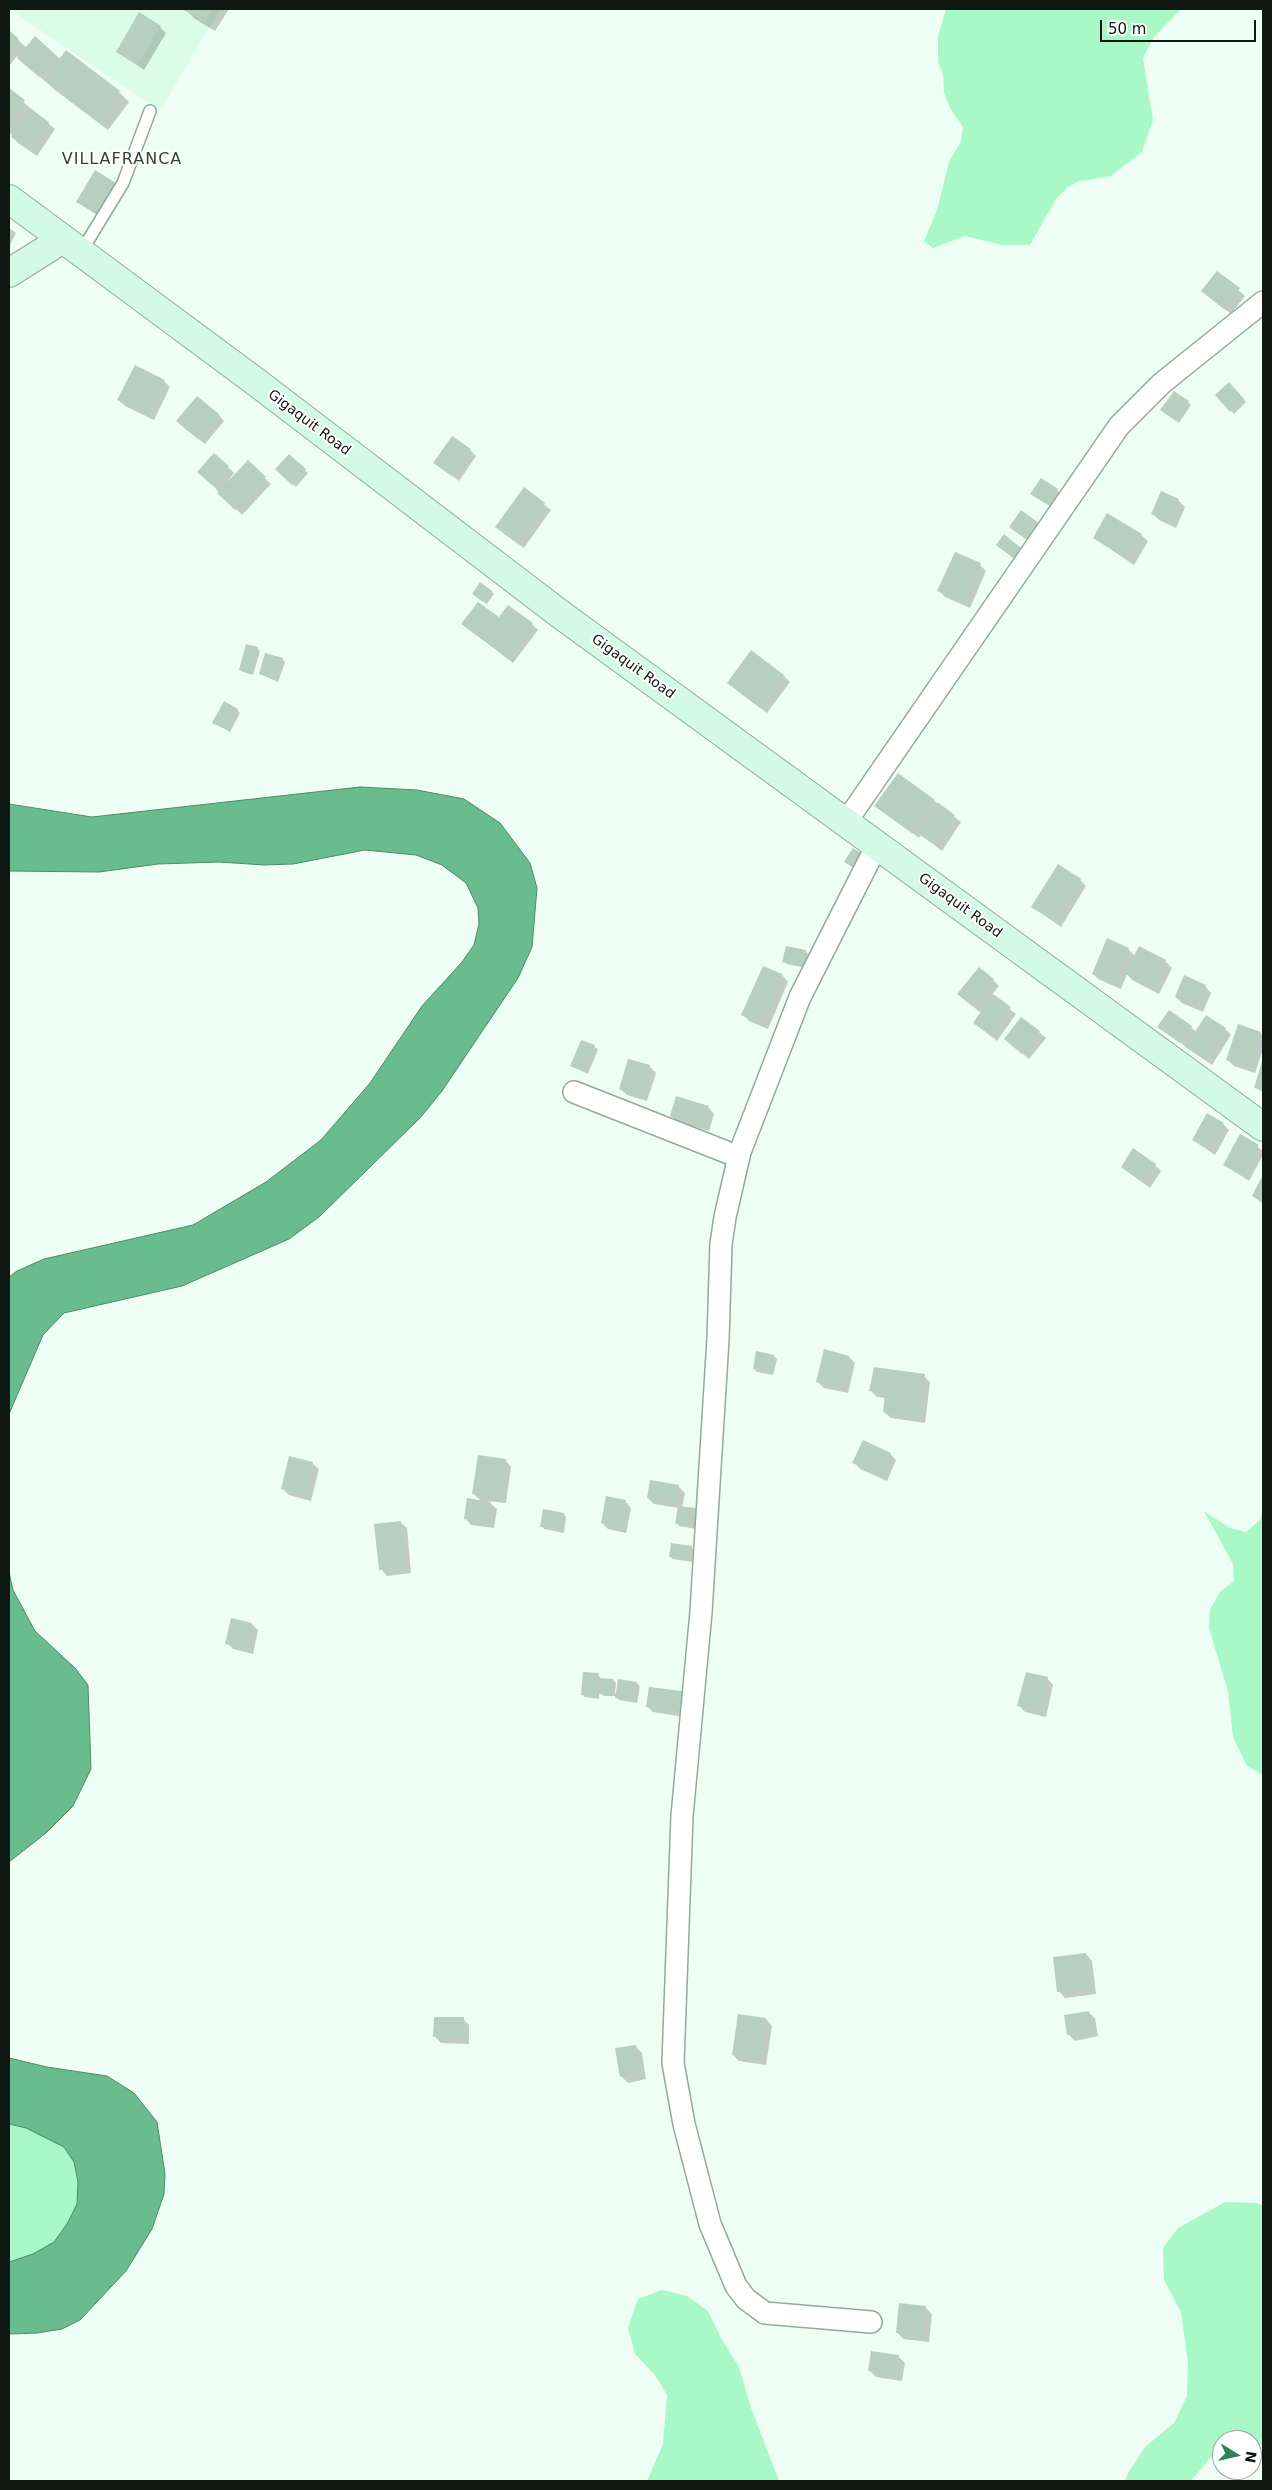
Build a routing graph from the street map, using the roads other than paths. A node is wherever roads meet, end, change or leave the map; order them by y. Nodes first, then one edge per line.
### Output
1 (150, 111) dead end
2 (9, 199) edge
3 (72, 245) junction
4 (9, 272) edge
5 (1263, 302) edge
6 (846, 822) junction
7 (877, 845) junction
8 (574, 1092) dead end
9 (1263, 1127) edge
10 (739, 1157) junction
11 (871, 2322) dead end

1 - 3 lane
2 - 3 main road, Gigaquit Road
3 - 4 main road
3 - 6 main road, Gigaquit Road
5 - 6 street
6 - 7 main road, Gigaquit Road
7 - 9 main road, Gigaquit Road
7 - 10 street
8 - 10 street
10 - 11 street

